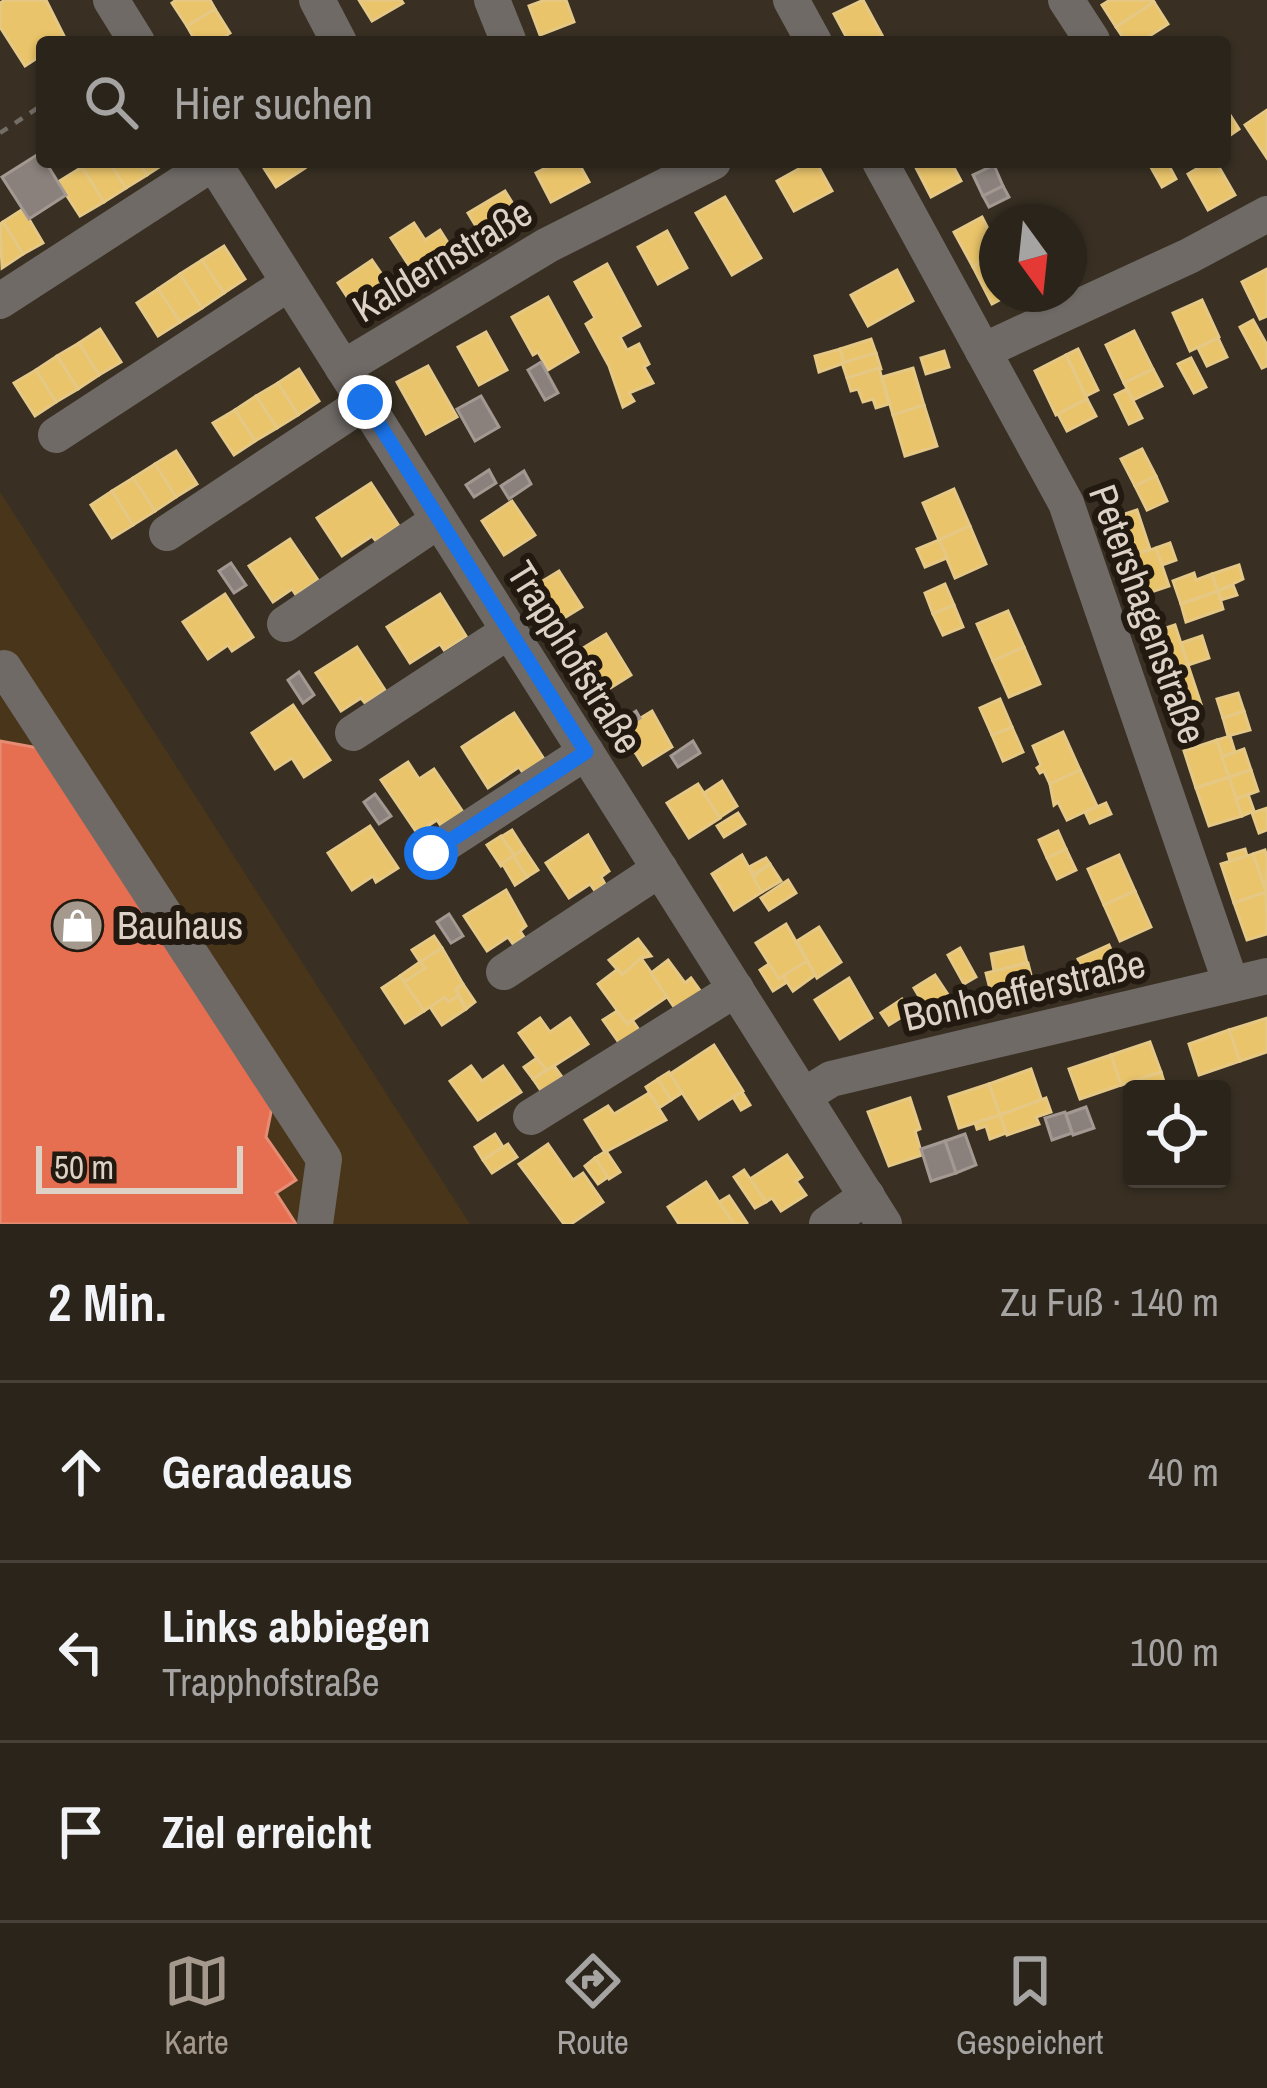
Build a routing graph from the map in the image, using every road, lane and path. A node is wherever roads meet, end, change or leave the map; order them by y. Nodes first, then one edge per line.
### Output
1 (111, 0) edge
2 (317, 0) edge
3 (492, 0) edge
4 (790, 0) edge
5 (1066, 0) edge
6 (133, 36) edge
7 (336, 36) edge
8 (506, 36) edge
9 (811, 36) edge
10 (1089, 36) edge
11 (36, 109) edge
12 (0, 133) edge
13 (205, 168) edge
14 (216, 168) edge
15 (701, 168) edge
16 (883, 168) edge
17 (1267, 214) edge
18 (289, 283) junction
19 (0, 301) edge
20 (983, 350) junction
21 (343, 368) junction
22 (365, 402) junction
23 (56, 435) dead end
24 (439, 520) junction
25 (167, 533) dead end
26 (285, 624) dead end
27 (509, 631) junction
28 (0, 671) edge
29 (353, 734) dead end
30 (586, 752) junction
31 (431, 853) dead end
32 (660, 869) junction
33 (504, 972) dead end
34 (1249, 980) edge
35 (736, 988) junction
36 (804, 1096) junction
37 (531, 1118) dead end
38 (876, 1210) edge
39 (315, 1224) edge
40 (827, 1224) edge

1 - 6 street
2 - 7 street
3 - 8 street
4 - 9 street
5 - 10 street
11 - 12 path
13 - 19 street
14 - 18 street, Trapphofstraße
15 - 21 street, Kaldernstraße
16 - 20 street, Petershagenstraße
17 - 20 street
18 - 21 street, Trapphofstraße
18 - 23 street
20 - 34 street, Petershagenstraße
21 - 22 street, Trapphofstraße
22 - 24 street, Trapphofstraße
22 - 25 street
24 - 26 street
24 - 27 street, Trapphofstraße
27 - 29 street
27 - 30 street, Trapphofstraße
28 - 39 street
30 - 31 street
30 - 32 street, Trapphofstraße
32 - 33 street
32 - 35 street, Trapphofstraße
34 - 36 street, Bonhoefferstraße
35 - 36 street, Trapphofstraße
35 - 37 street
36 - 38 street, Trapphofstraße
38 - 40 street, Trapphofstraße

